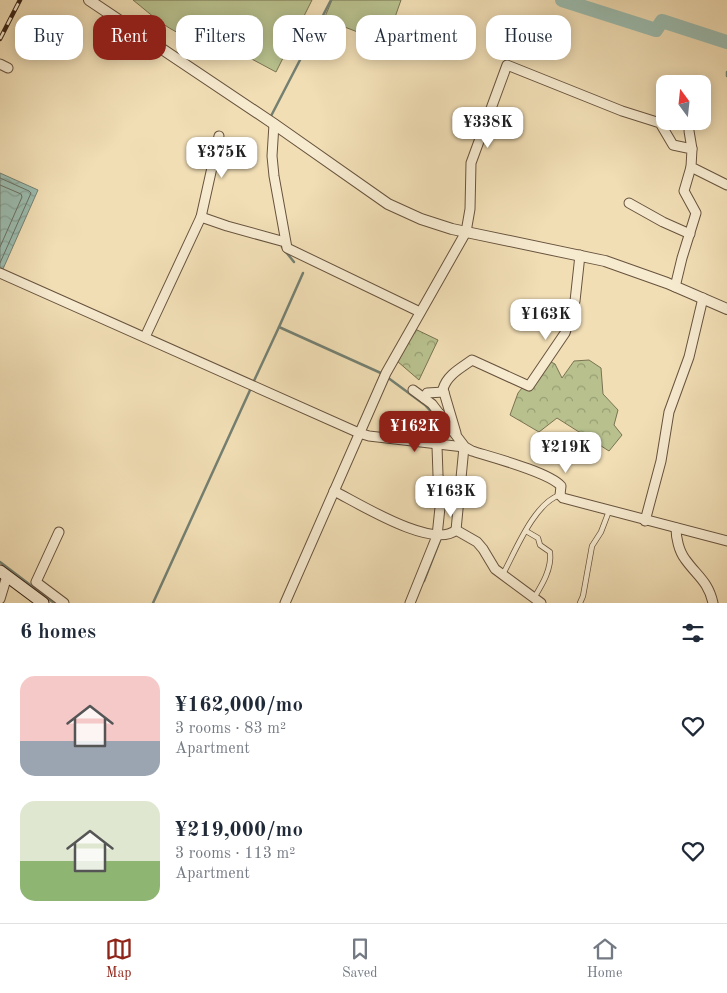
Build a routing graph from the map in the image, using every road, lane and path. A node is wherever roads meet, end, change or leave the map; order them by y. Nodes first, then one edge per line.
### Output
1 (89, 0) edge
2 (274, 124) junction
3 (689, 131) dead end
4 (219, 136) dead end
5 (692, 150) junction
6 (691, 167) junction
7 (727, 185) edge
8 (629, 203) dead end
9 (201, 216) junction
10 (466, 232) junction
11 (690, 234) junction
12 (285, 242) junction
13 (580, 255) junction
14 (0, 273) edge
15 (675, 286) junction
16 (703, 298) junction
17 (727, 309) edge
18 (420, 312) junction
19 (145, 337) junction
20 (413, 390) dead end
21 (444, 392) junction
22 (424, 398) junction
23 (440, 414) junction
24 (359, 433) junction
25 (456, 436) junction
26 (437, 444) junction
27 (334, 491) junction
28 (560, 495) junction
29 (609, 511) junction
30 (645, 521) junction
31 (676, 528) junction
32 (456, 530) junction
33 (526, 531) junction
34 (59, 532) dead end
35 (437, 536) junction
36 (727, 541) edge
37 (4, 574) edge
38 (502, 576) junction
39 (0, 599) edge
40 (537, 601) edge
41 (43, 603) edge
42 (64, 603) edge
43 (285, 603) edge
44 (410, 603) edge
45 (580, 603) edge
46 (713, 603) edge

1 - 2 street
2 - 10 street
2 - 12 street
3 - 5 street
4 - 9 street
5 - 6 street
5 - 10 street
6 - 7 street
6 - 11 street
8 - 11 street
9 - 12 street
9 - 19 street
10 - 13 street
10 - 18 street
11 - 15 street
12 - 18 street
13 - 15 street
13 - 21 street
14 - 19 street
15 - 16 street
16 - 17 street
16 - 30 street
18 - 24 street
19 - 24 street
20 - 22 street
21 - 22 street
21 - 25 street
22 - 23 street
23 - 25 street
23 - 26 street
24 - 26 street
24 - 27 street
25 - 28 street
26 - 32 street
26 - 35 street
27 - 35 street
27 - 43 street
28 - 29 street
28 - 33 lane
29 - 30 street
29 - 45 lane
30 - 31 street
31 - 36 street
31 - 46 street
32 - 35 street
32 - 38 street
33 - 38 lane
33 - 40 lane
34 - 42 street
35 - 44 street
37 - 39 street
37 - 41 main road
38 - 40 street

